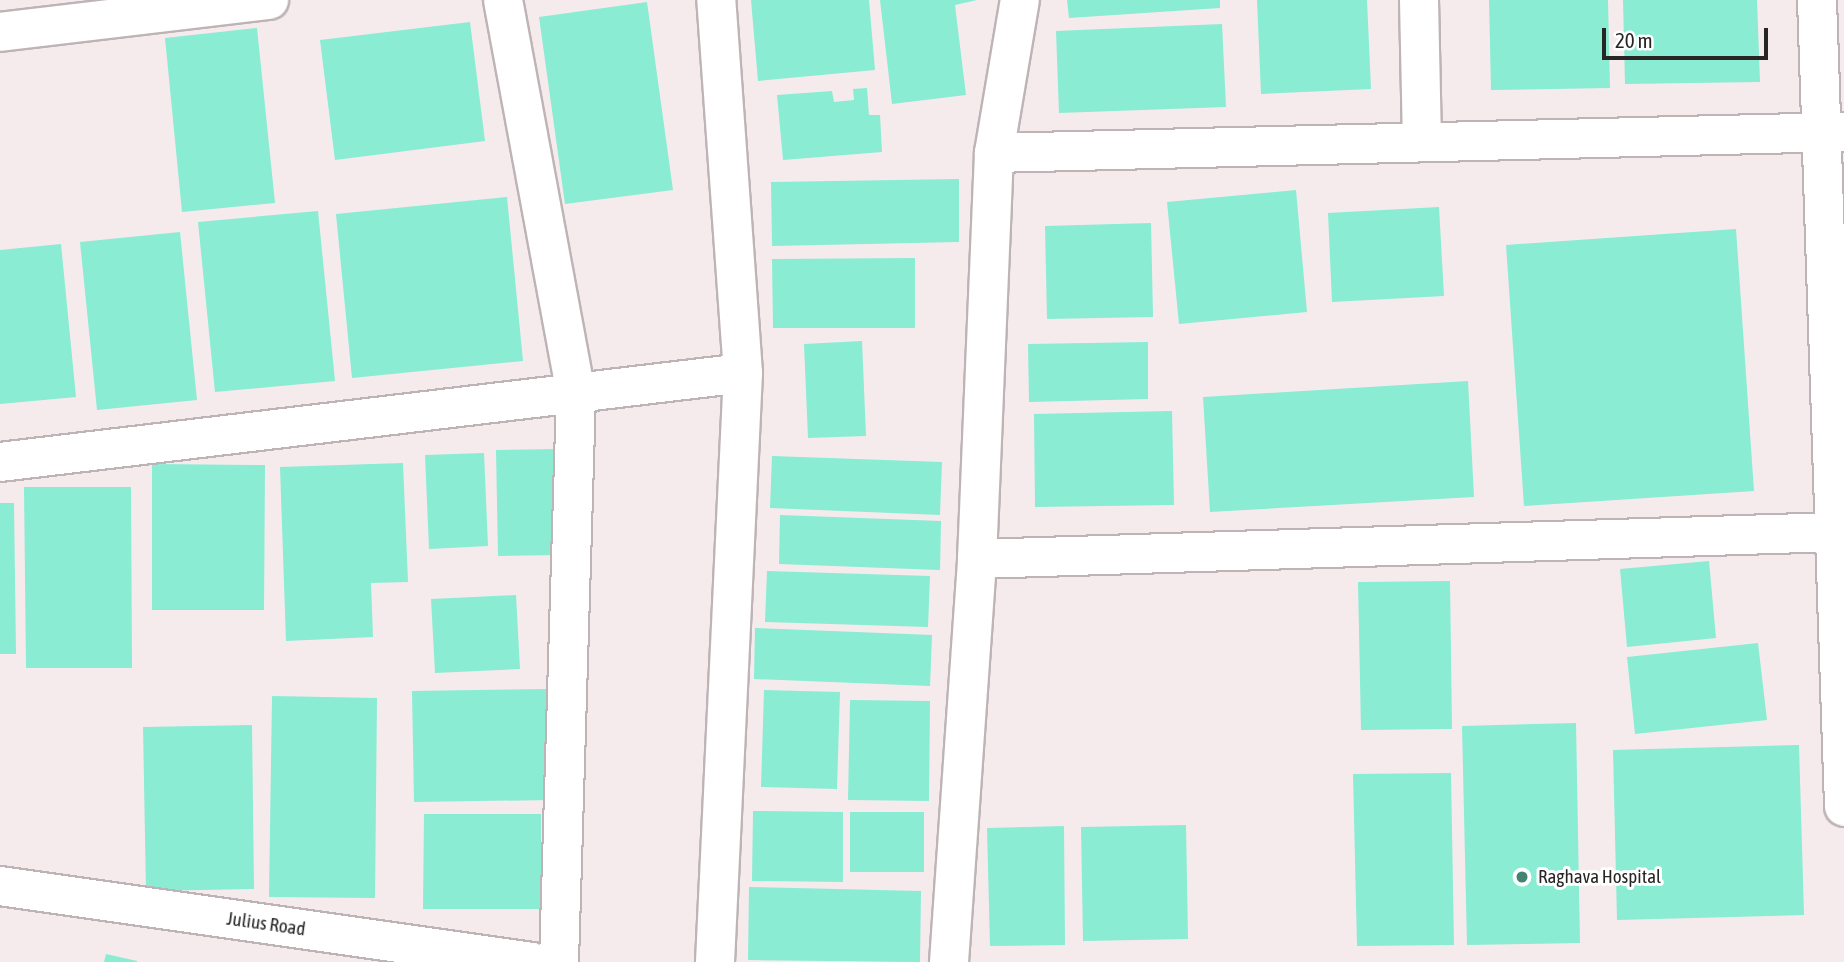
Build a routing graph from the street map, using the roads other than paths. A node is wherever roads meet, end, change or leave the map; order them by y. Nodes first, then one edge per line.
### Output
1 (269, 0) edge
2 (503, 0) edge
3 (716, 0) edge
4 (1020, 0) edge
5 (1419, 0) edge
6 (1817, 0) edge
7 (0, 32) edge
8 (1832, 133) edge
9 (1422, 142) junction
10 (994, 153) junction
11 (743, 373) junction
12 (576, 396) junction
13 (0, 462) edge
14 (1835, 532) junction
15 (977, 559) junction
16 (1844, 807) edge
17 (0, 886) edge
18 (533, 962) edge
19 (559, 962) edge
20 (715, 962) edge
21 (949, 962) edge

1 - 7 street
2 - 12 street
3 - 11 street
4 - 10 street
5 - 9 street
6 - 8 street
8 - 9 street
8 - 14 street
9 - 10 street
10 - 15 street
11 - 12 street
11 - 20 street
12 - 13 street
12 - 19 street
14 - 15 street
14 - 16 street
15 - 21 street
17 - 18 street, Julius Road

